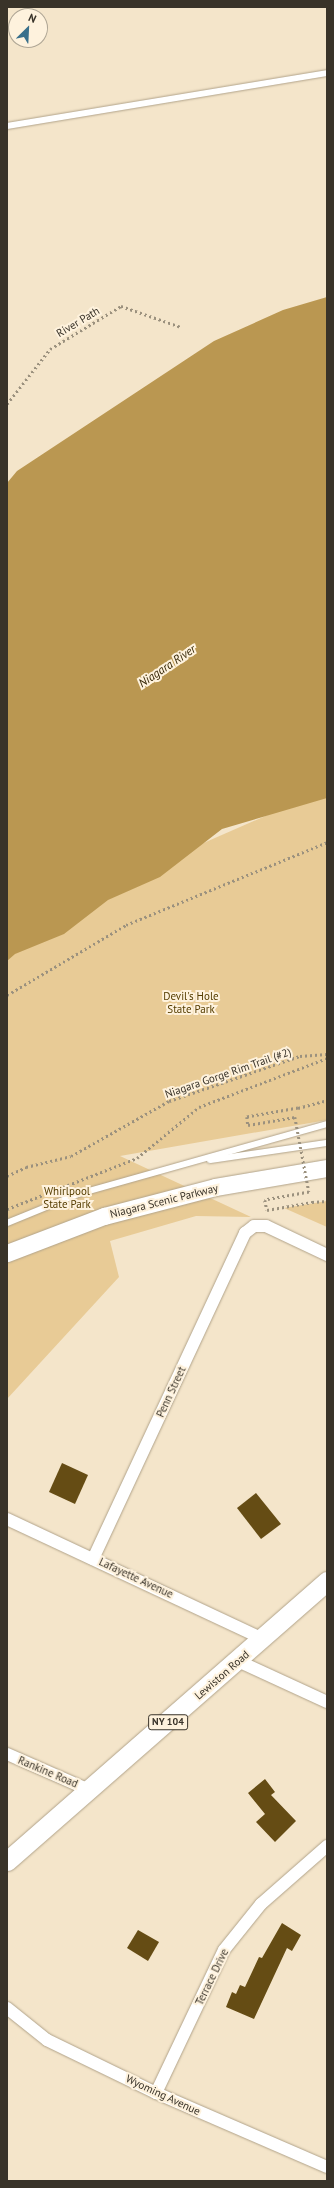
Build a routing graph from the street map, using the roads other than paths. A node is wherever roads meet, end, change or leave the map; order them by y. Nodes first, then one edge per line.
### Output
1 (327, 72) edge
2 (7, 126) edge
3 (327, 1124) edge
4 (327, 1143) edge
5 (177, 1165) junction
6 (327, 1168) edge
7 (7, 1223) edge
8 (7, 1252) edge
9 (327, 1255) edge
10 (7, 1519) edge
11 (93, 1559) junction
12 (327, 1581) edge
13 (264, 1639) junction
14 (238, 1661) junction
15 (327, 1702) edge
16 (7, 1754) edge
17 (89, 1790) junction
18 (327, 1846) edge
19 (7, 1861) edge
20 (7, 2008) edge
21 (156, 2093) junction
22 (327, 2167) edge

1 - 2 lane
3 - 5 lane
4 - 5 lane
5 - 7 lane
6 - 8 main road, Niagara Scenic Parkway
9 - 11 street, Penn Street
10 - 11 street, Lafayette Avenue
11 - 13 street, Lafayette Avenue
12 - 13 main road, Lewiston Road / NY 104
13 - 14 main road, Lewiston Road / NY 104
14 - 15 street
14 - 17 main road, Lewiston Road / NY 104
16 - 17 street, Rankine Road
17 - 19 main road, Lewiston Road / NY 104
18 - 21 street, Terrace Drive
20 - 21 street, Wyoming Avenue
21 - 22 street, Wyoming Avenue

